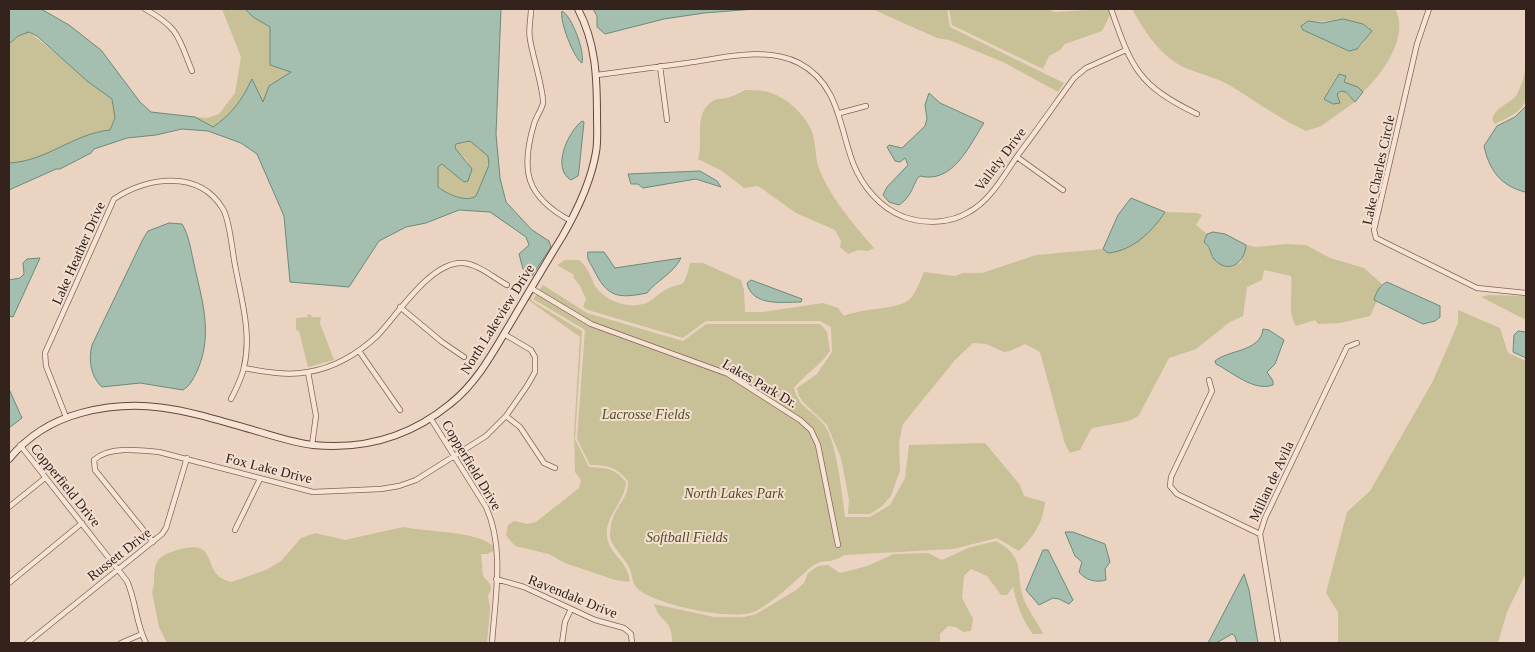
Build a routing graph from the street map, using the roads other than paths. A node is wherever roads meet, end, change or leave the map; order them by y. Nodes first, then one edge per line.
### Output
1 (145, 9) edge
2 (531, 9) edge
3 (578, 9) edge
4 (1111, 9) edge
5 (1429, 9) edge
6 (1126, 50) junction
7 (660, 66) junction
8 (192, 71) dead end
9 (597, 75) junction
10 (866, 106) dead end
11 (840, 113) junction
12 (1197, 114) dead end
13 (667, 120) dead end
14 (1017, 157) junction
15 (1063, 190) dead end
16 (571, 221) junction
17 (507, 285) dead end
18 (531, 288) junction
19 (1526, 293) edge
20 (400, 307) junction
21 (504, 334) junction
22 (1357, 343) dead end
23 (359, 351) junction
24 (464, 357) dead end
25 (244, 368) junction
26 (308, 372) junction
27 (1209, 380) dead end
28 (232, 399) dead end
29 (400, 410) dead end
30 (506, 416) junction
31 (66, 417) junction
32 (431, 419) junction
33 (20, 445) junction
34 (312, 445) junction
35 (9, 450) edge
36 (455, 456) junction
37 (187, 458) junction
38 (9, 459) edge
39 (555, 468) dead end
40 (45, 478) junction
41 (260, 479) junction
42 (9, 507) edge
43 (82, 523) junction
44 (235, 530) dead end
45 (1260, 534) junction
46 (152, 542) junction
47 (838, 545) dead end
48 (118, 568) junction
49 (496, 579) junction
50 (9, 583) edge
51 (571, 609) junction
52 (142, 634) junction
53 (27, 643) edge
54 (122, 643) edge
55 (146, 643) edge
56 (492, 643) edge
57 (562, 643) edge
58 (632, 643) edge
59 (1278, 643) edge

1 - 8 street
2 - 16 street
3 - 9 street, North Lakeview Drive
4 - 6 street
5 - 19 street, Lake Charles Circle
6 - 12 street
6 - 14 street, Vallely Drive
7 - 9 street, Vallely Drive
7 - 11 street, Vallely Drive
7 - 13 street
9 - 16 street, North Lakeview Drive
10 - 11 street
11 - 14 street, Vallely Drive
14 - 15 street
16 - 18 street, North Lakeview Drive
17 - 20 street
18 - 21 street, North Lakeview Drive
18 - 47 street, Lakes Park Dr.
20 - 23 street
20 - 24 street
21 - 30 street, Fox Lake Drive
21 - 32 street, North Lakeview Drive
22 - 45 street, Millan de Avila
23 - 26 street
23 - 29 street
25 - 26 street
25 - 28 street, Lake Heather Drive
25 - 31 street, Lake Heather Drive
26 - 34 street
27 - 45 street
30 - 36 street, Fox Lake Drive
30 - 39 street
31 - 33 street, North Lakeview Drive
31 - 34 street, North Lakeview Drive
32 - 34 street, North Lakeview Drive
32 - 36 street, Copperfield Drive
33 - 35 street, North Lakeview Drive
33 - 38 street, North Lakeview Drive
33 - 40 street, Copperfield Drive
36 - 41 street, Fox Lake Drive
36 - 49 street, Copperfield Drive
37 - 41 street, Fox Lake Drive
37 - 46 street, Russett Drive
37 - 46 street, Fox Lake Drive
40 - 42 street
40 - 43 street, Copperfield Drive
41 - 44 street
43 - 48 street, Copperfield Drive
43 - 50 street
45 - 59 street, Millan de Avila
46 - 48 street, Russett Drive
48 - 52 street, Copperfield Drive
48 - 53 street, Russett Drive
49 - 51 street, Ravendale Drive
49 - 56 street, Copperfield Drive
51 - 57 street
51 - 58 street, Ravendale Drive
52 - 54 street
52 - 55 street, Copperfield Drive

